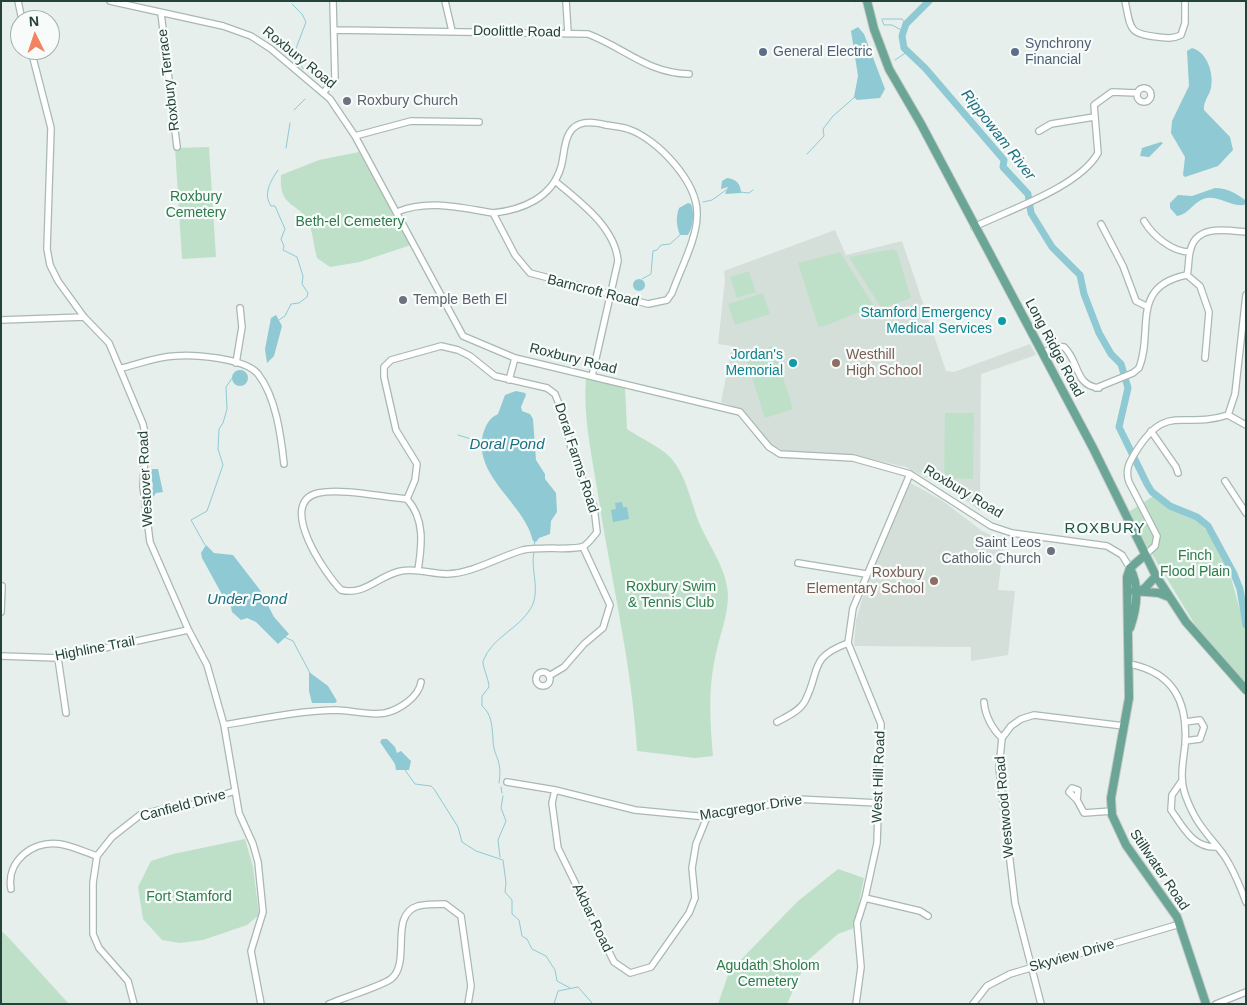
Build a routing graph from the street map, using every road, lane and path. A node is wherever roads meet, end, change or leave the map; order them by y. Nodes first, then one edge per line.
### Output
1 (110, 1) edge
2 (333, 1) edge
3 (445, 1) edge
4 (566, 1) edge
5 (867, 1) edge
6 (1125, 1) edge
7 (1185, 1) edge
8 (161, 13) junction
9 (335, 30) junction
10 (452, 31) junction
11 (568, 34) junction
12 (34, 60) edge
13 (689, 74) dead end
14 (323, 93) junction
15 (1137, 93) dead end
16 (1094, 117) junction
17 (479, 122) dead end
18 (1039, 131) dead end
19 (355, 136) junction
20 (177, 147) dead end
21 (555, 181) junction
22 (397, 212) junction
23 (493, 212) junction
24 (1144, 221) dead end
25 (1101, 224) dead end
26 (974, 227) junction
27 (1246, 232) edge
28 (1190, 252) junction
29 (1187, 276) junction
30 (609, 295) junction
31 (1246, 295) edge
32 (1148, 307) junction
33 (240, 308) dead end
34 (84, 317) junction
35 (1, 320) edge
36 (1044, 353) junction
37 (516, 358) junction
38 (1204, 358) dead end
39 (236, 363) junction
40 (122, 368) junction
41 (592, 376) junction
42 (510, 380) junction
43 (1228, 415) junction
44 (1246, 425) edge
45 (1151, 431) junction
46 (284, 464) dead end
47 (1178, 473) dead end
48 (910, 474) junction
49 (1225, 481) dead end
50 (407, 499) junction
51 (1243, 500) edge
52 (1246, 513) edge
53 (583, 547) junction
54 (1144, 555) junction
55 (798, 562) dead end
56 (1130, 568) junction
57 (418, 570) junction
58 (866, 574) junction
59 (1156, 576) junction
60 (2, 586) edge
61 (1128, 587) junction
62 (1138, 592) junction
63 (1169, 597) junction
64 (1, 612) edge
65 (1129, 629) junction
66 (188, 630) junction
67 (848, 643) junction
68 (1, 656) edge
69 (58, 658) junction
70 (1130, 664) junction
71 (549, 676) dead end
72 (421, 682) dead end
73 (1246, 690) edge
74 (984, 702) dead end
75 (66, 713) dead end
76 (777, 722) dead end
77 (1185, 722) junction
78 (224, 726) junction
79 (1124, 726) junction
80 (1002, 738) junction
81 (1185, 741) junction
82 (507, 782) dead end
83 (1181, 782) junction
84 (555, 790) junction
85 (235, 792) junction
86 (1077, 800) dead end
87 (879, 803) junction
88 (1112, 812) junction
89 (707, 817) junction
90 (1216, 847) junction
91 (97, 856) junction
92 (12, 889) dead end
93 (865, 898) junction
94 (1246, 902) edge
95 (928, 916) dead end
96 (1180, 924) junction
97 (1030, 967) junction
98 (1246, 992) edge
99 (134, 1004) edge
100 (261, 1004) edge
101 (329, 1004) edge
102 (468, 1004) edge
103 (856, 1004) edge
104 (973, 1004) edge
105 (1041, 1004) edge
106 (1206, 1004) edge
107 (1216, 1004) edge

1 - 8 street, Roxbury Road
2 - 9 street
3 - 10 street
4 - 11 street
5 - 26 main road, Long Ridge Road
6 - 7 street
8 - 14 street, Roxbury Road
8 - 20 street, Roxbury Terrace
9 - 10 street, Doolittle Road
9 - 14 street
10 - 11 street, Doolittle Road
11 - 13 street, Doolittle Road
12 - 34 street, Westover Road
14 - 19 street, Roxbury Road
15 - 16 street
16 - 18 street
16 - 26 street
17 - 19 street
19 - 22 street, Roxbury Road
21 - 23 street
21 - 30 street
21 - 30 street, Barncroft Road
22 - 23 street
22 - 37 street, Roxbury Road
23 - 30 street, Barncroft Road
24 - 28 street
25 - 32 street
26 - 36 main road, Long Ridge Road
27 - 28 street
28 - 29 street
29 - 32 street
29 - 38 street
30 - 41 street
31 - 43 street
32 - 36 street
33 - 39 street
34 - 35 street
34 - 40 street, Westover Road
36 - 54 main road, Long Ridge Road
37 - 41 street, Roxbury Road
37 - 42 street
39 - 40 street
39 - 46 street
40 - 66 street, Westover Road
41 - 48 street, Roxbury Road
42 - 50 street, Doral Farms Road
42 - 53 street, Doral Farms Road
43 - 44 street
43 - 45 street
45 - 47 street
45 - 54 street
48 - 56 street, Roxbury Road
48 - 58 street, West Hill Road
49 - 51 street
50 - 57 street
50 - 57 street
51 - 52 street
53 - 57 street
53 - 71 street
54 - 56 main road
54 - 59 main road, Long Ridge Road
55 - 58 street
56 - 61 main road, Stillwater Road
56 - 62 main road
58 - 67 street, West Hill Road
59 - 62 main road
59 - 63 main road, Long Ridge Road
60 - 64 street
61 - 62 main road
61 - 65 main road, Stillwater Road
62 - 63 main road
62 - 65 main road, Stillwater Road
63 - 73 main road, Long Ridge Road
65 - 70 main road, Stillwater Road
66 - 69 street, Highline Trail
66 - 78 street, Westover Road
67 - 76 street
67 - 87 street, West Hill Road
68 - 69 street, Highline Trail
69 - 75 street
70 - 77 street
70 - 79 main road, Stillwater Road
72 - 78 street
74 - 80 street
77 - 81 street
77 - 81 street
78 - 85 street, Westover Road
79 - 80 street, Westwood Road
79 - 88 main road, Stillwater Road
80 - 97 street, Westwood Road
81 - 83 street
82 - 84 street, Macgregor Drive
83 - 90 street
83 - 90 street
84 - 89 street, Macgregor Drive
84 - 89 street, Akbar Road
85 - 91 street, Canfield Drive
85 - 100 street, Westover Road
86 - 88 street
87 - 89 street, Macgregor Drive
87 - 93 street, West Hill Road
88 - 96 main road, Stillwater Road
90 - 94 street
91 - 92 street
91 - 99 street, Canfield Drive
93 - 95 street
93 - 103 street, West Hill Road
96 - 97 street, Skyview Drive
96 - 106 main road, Stillwater Road
97 - 104 street, Skyview Drive
97 - 105 street, Westwood Road
98 - 107 street
101 - 102 street

